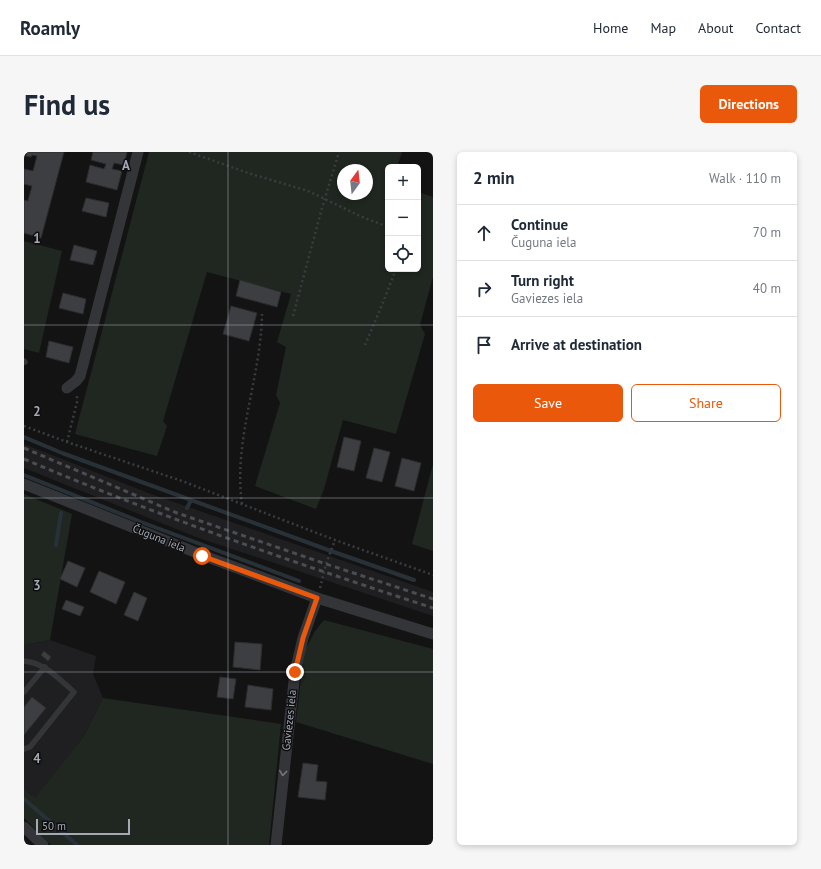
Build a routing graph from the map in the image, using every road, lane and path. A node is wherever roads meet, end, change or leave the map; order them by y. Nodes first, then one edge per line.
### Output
1 (138, 152) edge
2 (189, 152) edge
3 (339, 152) edge
4 (325, 198) junction
5 (385, 226) edge
6 (395, 272) edge
7 (262, 314) dead end
8 (293, 316) dead end
9 (365, 345) dead end
10 (67, 388) dead end
11 (77, 402) dead end
12 (24, 426) edge
13 (67, 442) junction
14 (24, 484) edge
15 (242, 504) junction
16 (335, 540) junction
17 (433, 575) edge
18 (317, 598) junction
19 (433, 634) edge
20 (24, 661) edge
21 (45, 667) junction
22 (24, 692) edge
23 (24, 749) edge
24 (24, 827) edge
25 (43, 845) edge
26 (276, 845) edge

1 - 10 street
2 - 4 path
3 - 4 path
4 - 5 path
4 - 8 path
6 - 9 path
7 - 15 path
11 - 13 path
12 - 13 path
13 - 15 path
14 - 18 street, Čuguna iela
15 - 16 path
16 - 17 path
16 - 18 path
18 - 19 street, Čuguna iela
18 -> 26 street, Gaviezes iela
20 - 21 lane
21 - 22 lane
21 - 23 lane
24 - 25 street

